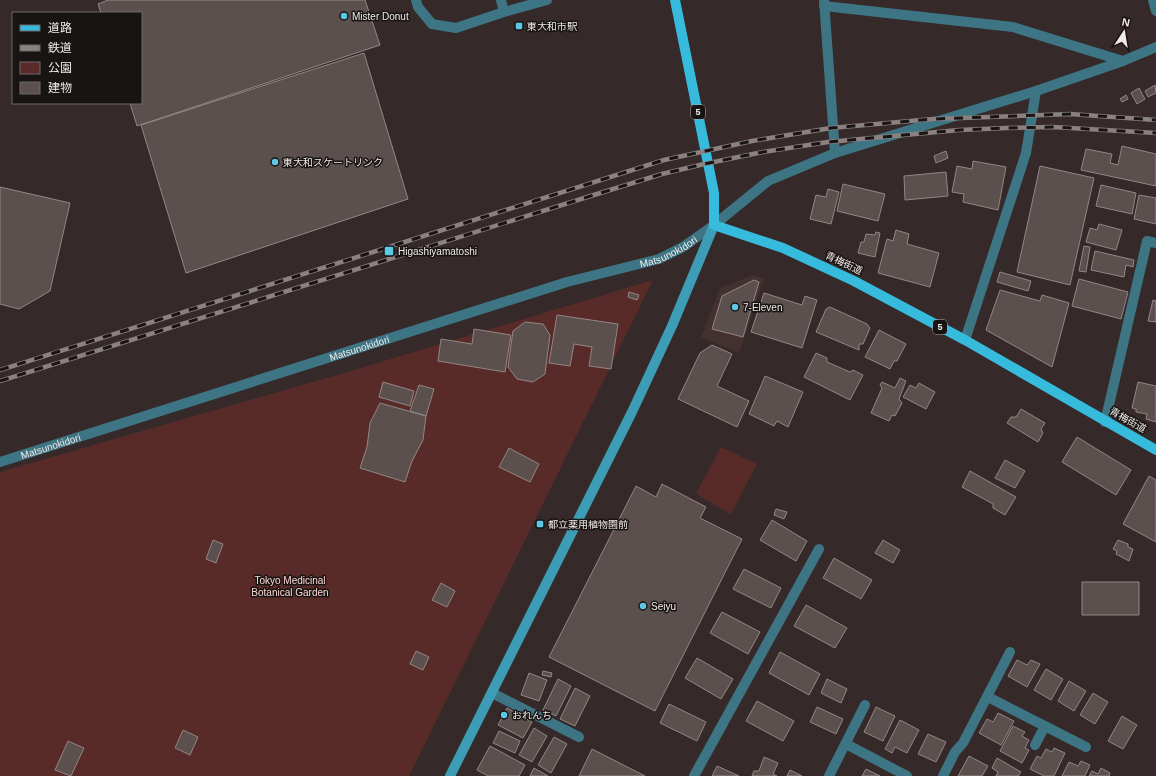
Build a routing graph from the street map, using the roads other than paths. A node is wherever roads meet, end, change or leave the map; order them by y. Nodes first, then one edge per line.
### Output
1 (416, 0) edge
2 (501, 0) edge
3 (547, 0) edge
4 (675, 0) edge
5 (1153, 0) edge
6 (824, 3) edge
7 (504, 12) junction
8 (1156, 12) edge
9 (1156, 47) edge
10 (1123, 62) junction
11 (1036, 91) junction
12 (835, 153) junction
13 (714, 226) junction
14 (1156, 242) edge
15 (965, 340) junction
16 (1105, 422) junction
17 (1156, 450) edge
18 (0, 462) edge
19 (820, 549) dead end
20 (1010, 652) dead end
21 (492, 693) junction
22 (988, 696) junction
23 (865, 705) dead end
24 (1045, 726) junction
25 (579, 737) dead end
26 (846, 744) junction
27 (1035, 745) dead end
28 (1086, 747) dead end
29 (453, 775) edge
30 (694, 776) edge
31 (829, 776) edge
32 (907, 776) edge
33 (943, 776) edge

1 - 7 street
2 - 7 street
3 - 7 street
4 - 13 main road, 5
5 - 8 street
6 - 10 street
6 - 12 street
9 - 10 street, Matsunokidori
10 - 11 street, Matsunokidori
11 - 12 street, Matsunokidori
11 - 15 street
12 - 13 street, Matsunokidori
13 - 15 main road, 青梅街道 / 5
13 - 18 street, Matsunokidori
13 - 21 main road
14 - 16 street
15 - 16 main road, 青梅街道 / 5
16 - 17 main road, 青梅街道 / 5
19 - 30 street
20 - 22 street
21 - 25 street
21 - 29 main road
22 - 24 street
22 - 33 street
23 - 26 street
24 - 27 street
24 - 28 street
26 - 31 street
26 - 32 street

